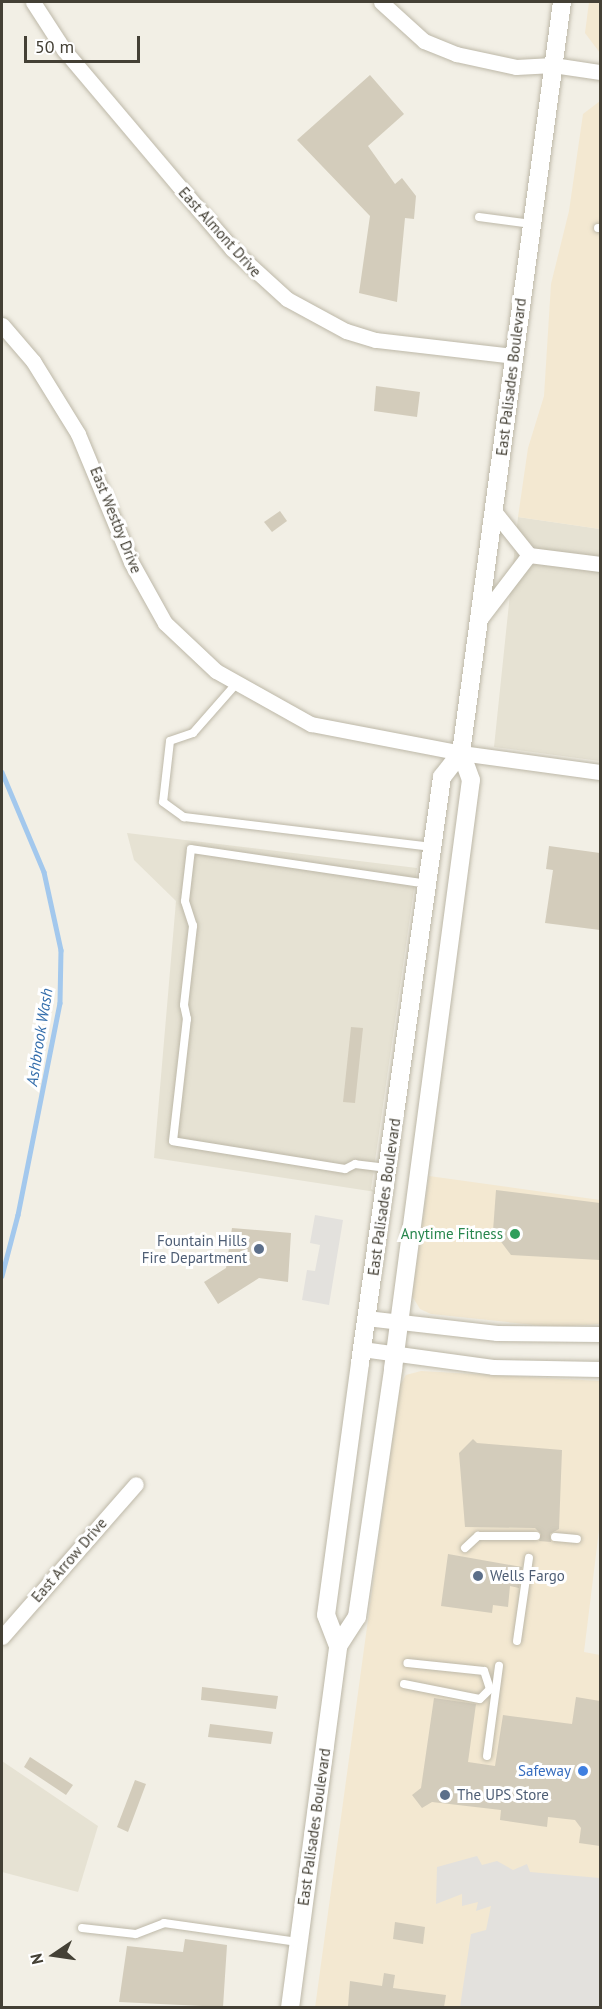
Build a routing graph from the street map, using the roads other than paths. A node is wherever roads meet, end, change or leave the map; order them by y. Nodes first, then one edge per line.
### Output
1 (33, 2) edge
2 (381, 2) edge
3 (562, 2) edge
4 (553, 65) junction
5 (600, 72) edge
6 (479, 217) dead end
7 (532, 224) junction
8 (2, 325) edge
9 (514, 357) junction
10 (493, 510) junction
11 (529, 555) junction
12 (600, 564) edge
13 (478, 622) junction
14 (236, 684) junction
15 (461, 753) junction
16 (600, 772) edge
17 (432, 847) junction
18 (428, 884) junction
19 (389, 1168) junction
20 (366, 1318) junction
21 (397, 1322) junction
22 (600, 1334) edge
23 (362, 1349) junction
24 (394, 1356) junction
25 (600, 1369) edge
26 (136, 1484) dead end
27 (536, 1536) dead end
28 (555, 1537) dead end
29 (577, 1539) dead end
30 (465, 1548) dead end
31 (530, 1558) dead end
32 (2, 1637) edge
33 (517, 1641) dead end
34 (338, 1646) junction
35 (407, 1664) dead end
36 (499, 1666) dead end
37 (404, 1684) dead end
38 (487, 1756) dead end
39 (82, 1928) dead end
40 (298, 1942) junction
41 (290, 2007) edge

1 - 9 street, East Almont Drive
2 - 4 street
3 - 4 street, East Palisades Boulevard
4 - 5 street
4 - 7 street, East Palisades Boulevard
6 - 7 lane
7 - 9 street, East Palisades Boulevard
8 - 14 street, East Westby Drive
9 - 10 street, East Palisades Boulevard
10 - 11 street
10 - 13 street, East Palisades Boulevard
11 - 12 street
11 - 13 street
13 - 15 street, East Palisades Boulevard
14 - 15 street, East Westby Drive
14 - 17 lane
15 - 16 street, East Westby Drive
15 - 17 street, East Palisades Boulevard
15 - 21 street, East Palisades Boulevard
17 - 18 street, East Palisades Boulevard
18 - 19 street, East Palisades Boulevard
18 - 19 lane
19 - 20 street, East Palisades Boulevard
20 - 21 street
20 - 23 street, East Palisades Boulevard
21 - 22 street
21 - 24 street, East Palisades Boulevard
23 - 24 street
23 - 34 street, East Palisades Boulevard
24 - 25 street
24 - 34 street, East Palisades Boulevard
26 - 32 street, East Arrow Drive
27 - 30 lane
28 - 29 lane
31 - 33 lane
34 - 40 street, East Palisades Boulevard
35 - 37 lane
36 - 38 lane
39 - 40 lane
40 - 41 street, East Palisades Boulevard

